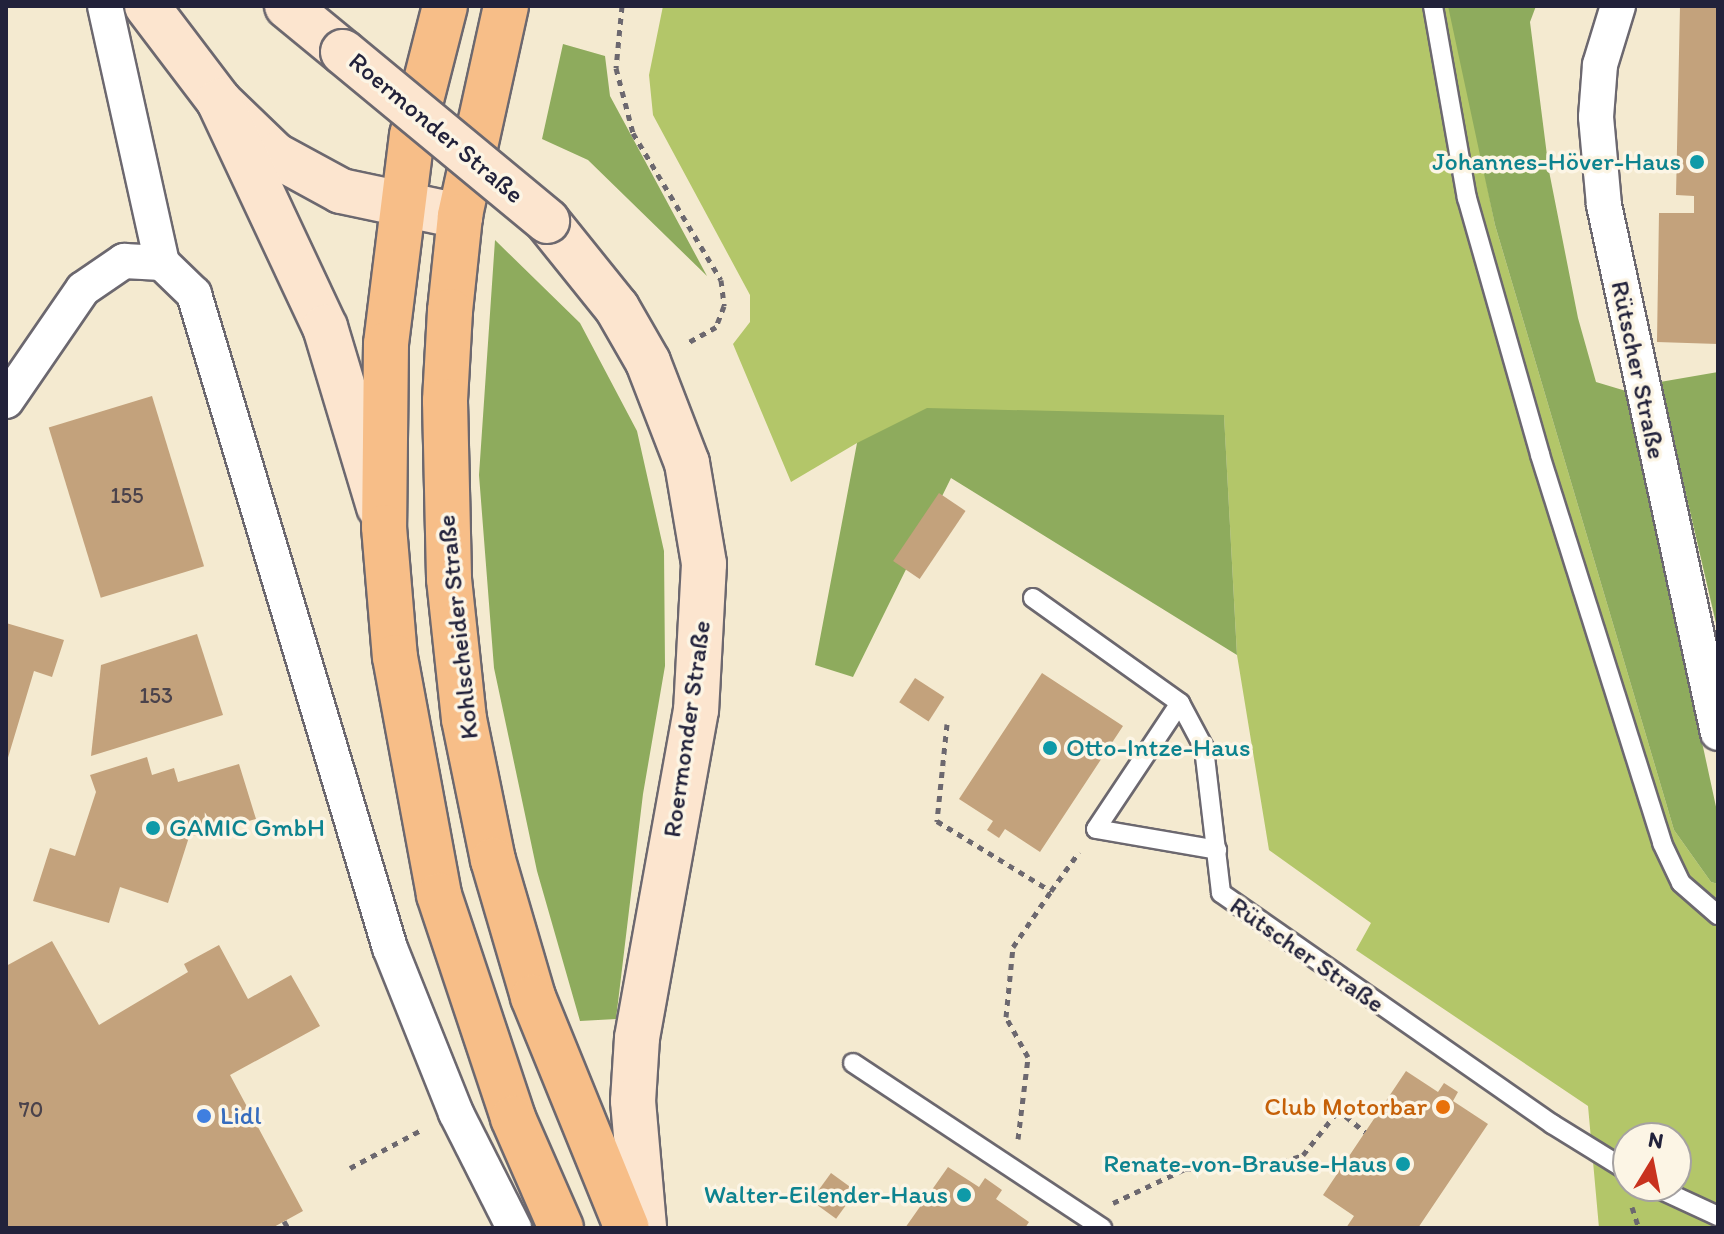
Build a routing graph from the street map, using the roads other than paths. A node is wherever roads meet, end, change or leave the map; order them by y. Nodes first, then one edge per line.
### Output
1 (105, 6) edge
2 (147, 6) edge
3 (287, 6) edge
4 (445, 6) edge
5 (506, 6) edge
6 (1433, 6) edge
7 (1618, 6) edge
8 (219, 101) junction
9 (401, 204) junction
10 (460, 216) junction
11 (162, 263) junction
12 (6, 401) edge
13 (384, 527) junction
14 (1033, 598) dead end
15 (1180, 703) junction
16 (1718, 733) edge
17 (1217, 850) junction
18 (1718, 915) edge
19 (853, 1063) dead end
20 (1612, 1161) edge
21 (1688, 1202) edge
22 (1718, 1216) edge
23 (514, 1228) edge
24 (561, 1228) edge
25 (627, 1228) edge
26 (644, 1228) edge
27 (1102, 1228) edge

1 - 11 street
2 - 8 main road
3 - 26 main road, Roermonder Straße, bridge
4 - 9 main road
5 - 10 main road, Kohlscheider Straße
6 - 18 lane
7 - 16 street, Rütscher Straße
8 - 9 main road
8 - 13 main road
9 - 10 main road
9 - 13 main road
10 - 25 main road, Kohlscheider Straße
11 - 12 street
11 - 23 street
13 - 24 main road
14 - 15 lane, Rütscher Straße
15 - 17 lane, Rütscher Straße
15 - 17 lane
17 - 20 lane, Rütscher Straße
19 - 27 lane
21 - 22 lane

